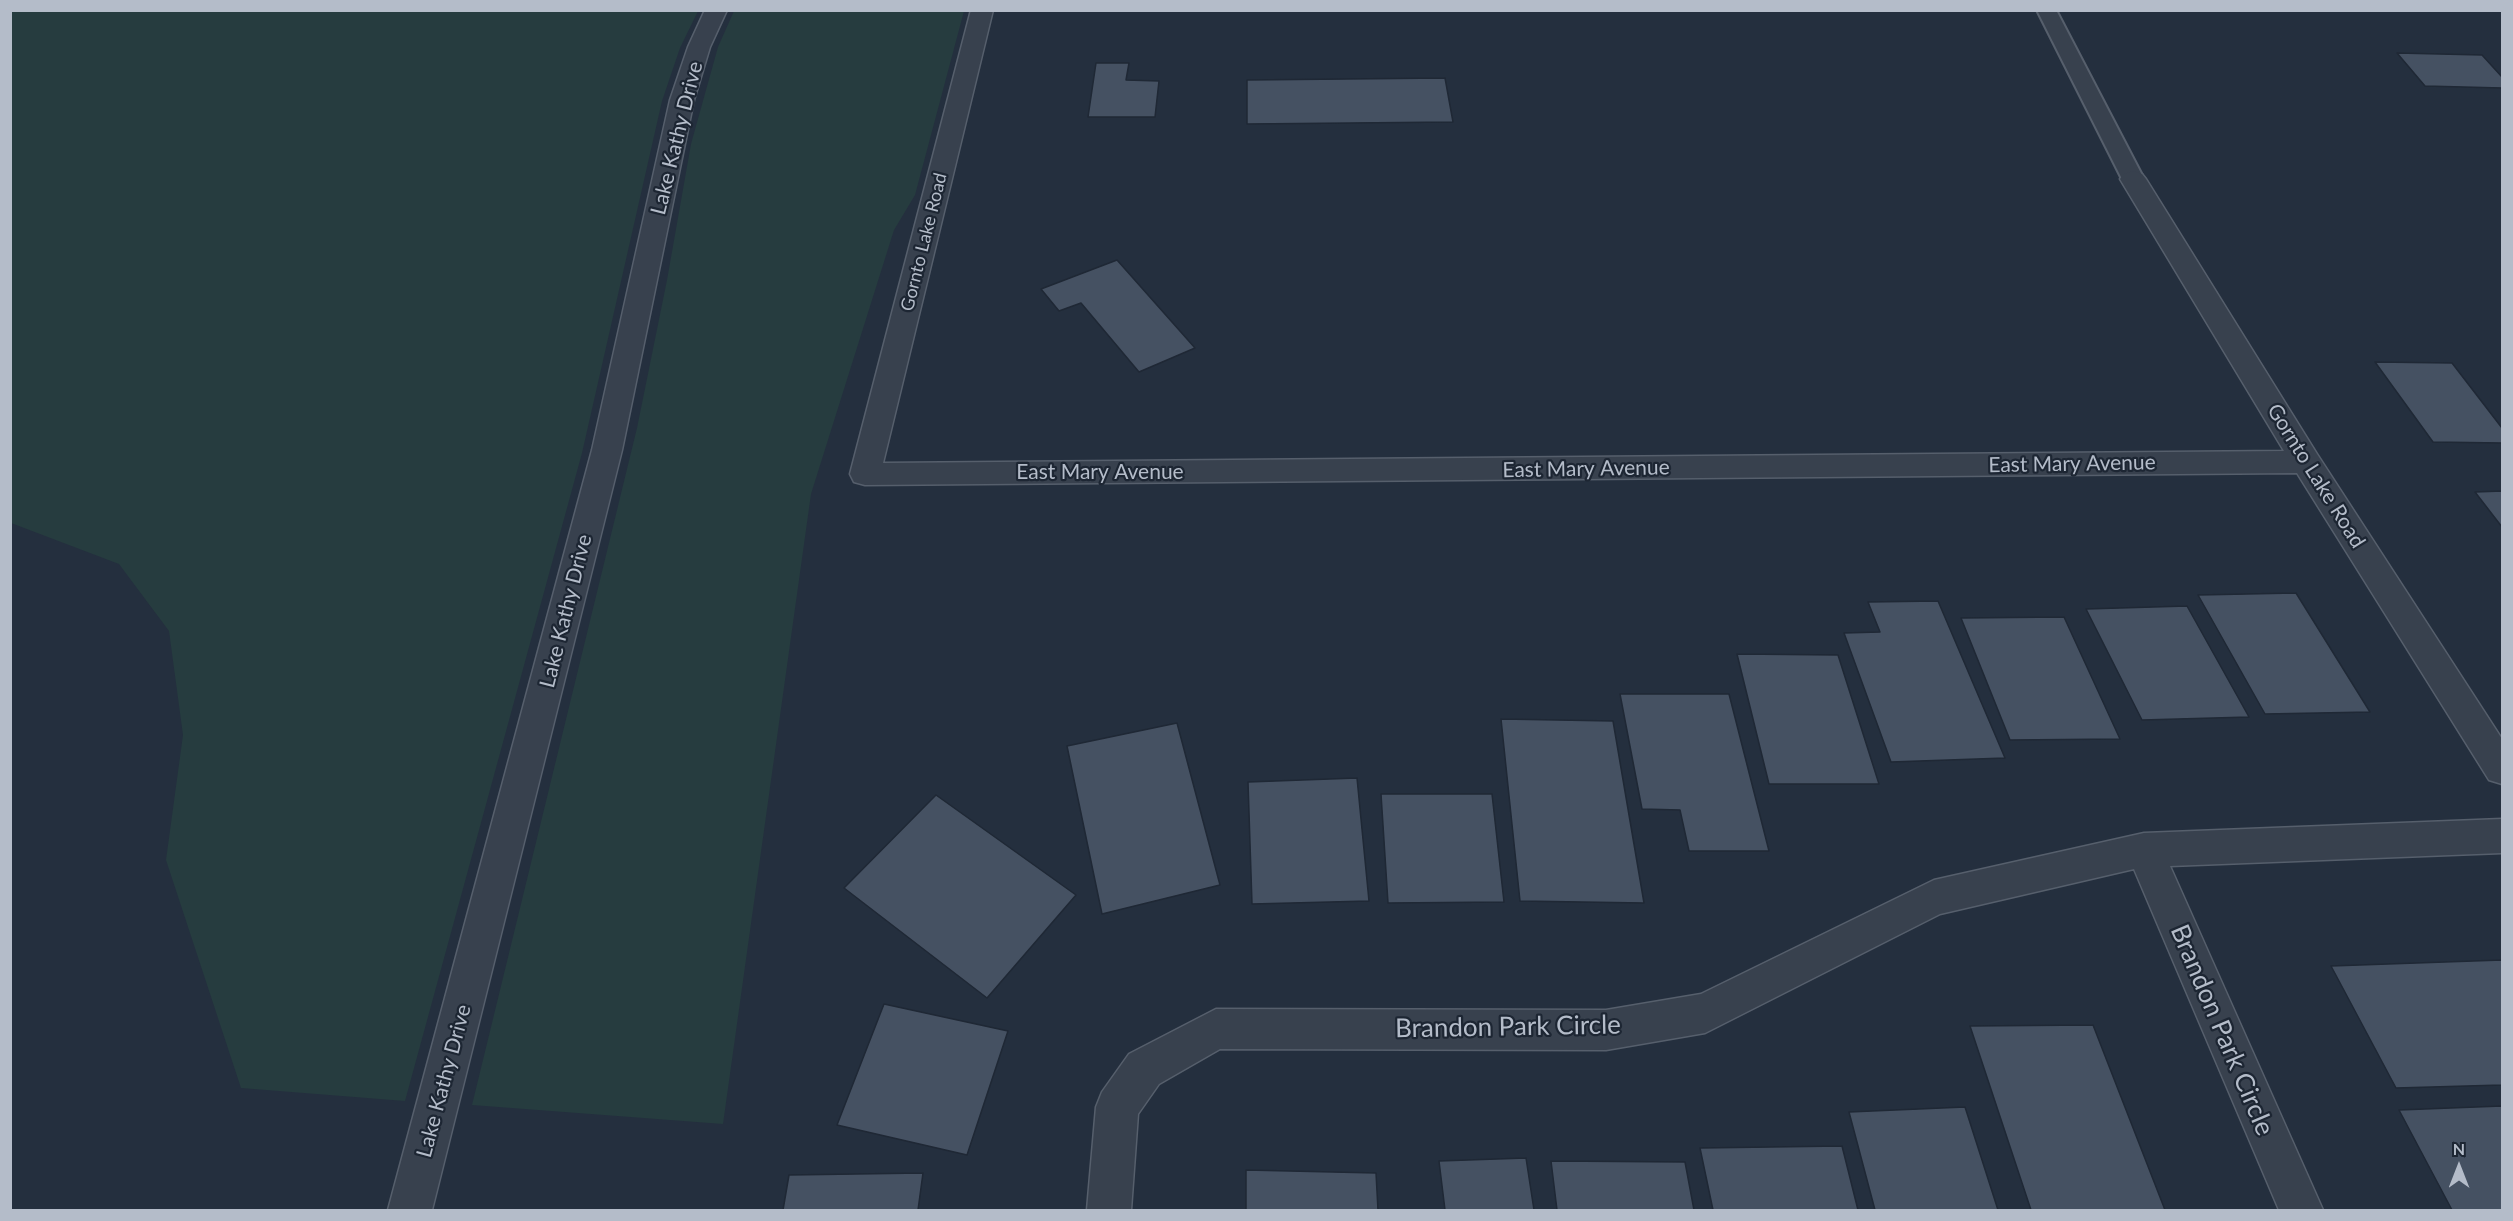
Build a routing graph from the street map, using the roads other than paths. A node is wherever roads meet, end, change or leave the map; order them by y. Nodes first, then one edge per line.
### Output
1 (716, 10) edge
2 (982, 10) edge
3 (2046, 10) edge
4 (2133, 179) joint
5 (2306, 462) junction
6 (865, 474) joint
7 (2502, 769) edge
8 (2502, 836) edge
9 (2144, 850) junction
10 (410, 1210) edge
11 (1109, 1210) edge
12 (2301, 1210) edge

1 - 10 street, Lake Kathy Drive
2 - 6 street, Gornto Lake Road
3 - 4 lane
4 - 5 street, Gornto Lake Road
5 - 6 street, East Mary Avenue
5 - 7 street, Gornto Lake Road
8 - 9 street, Brandon Park Circle
9 - 11 street, Brandon Park Circle
9 - 12 street, Brandon Park Circle

